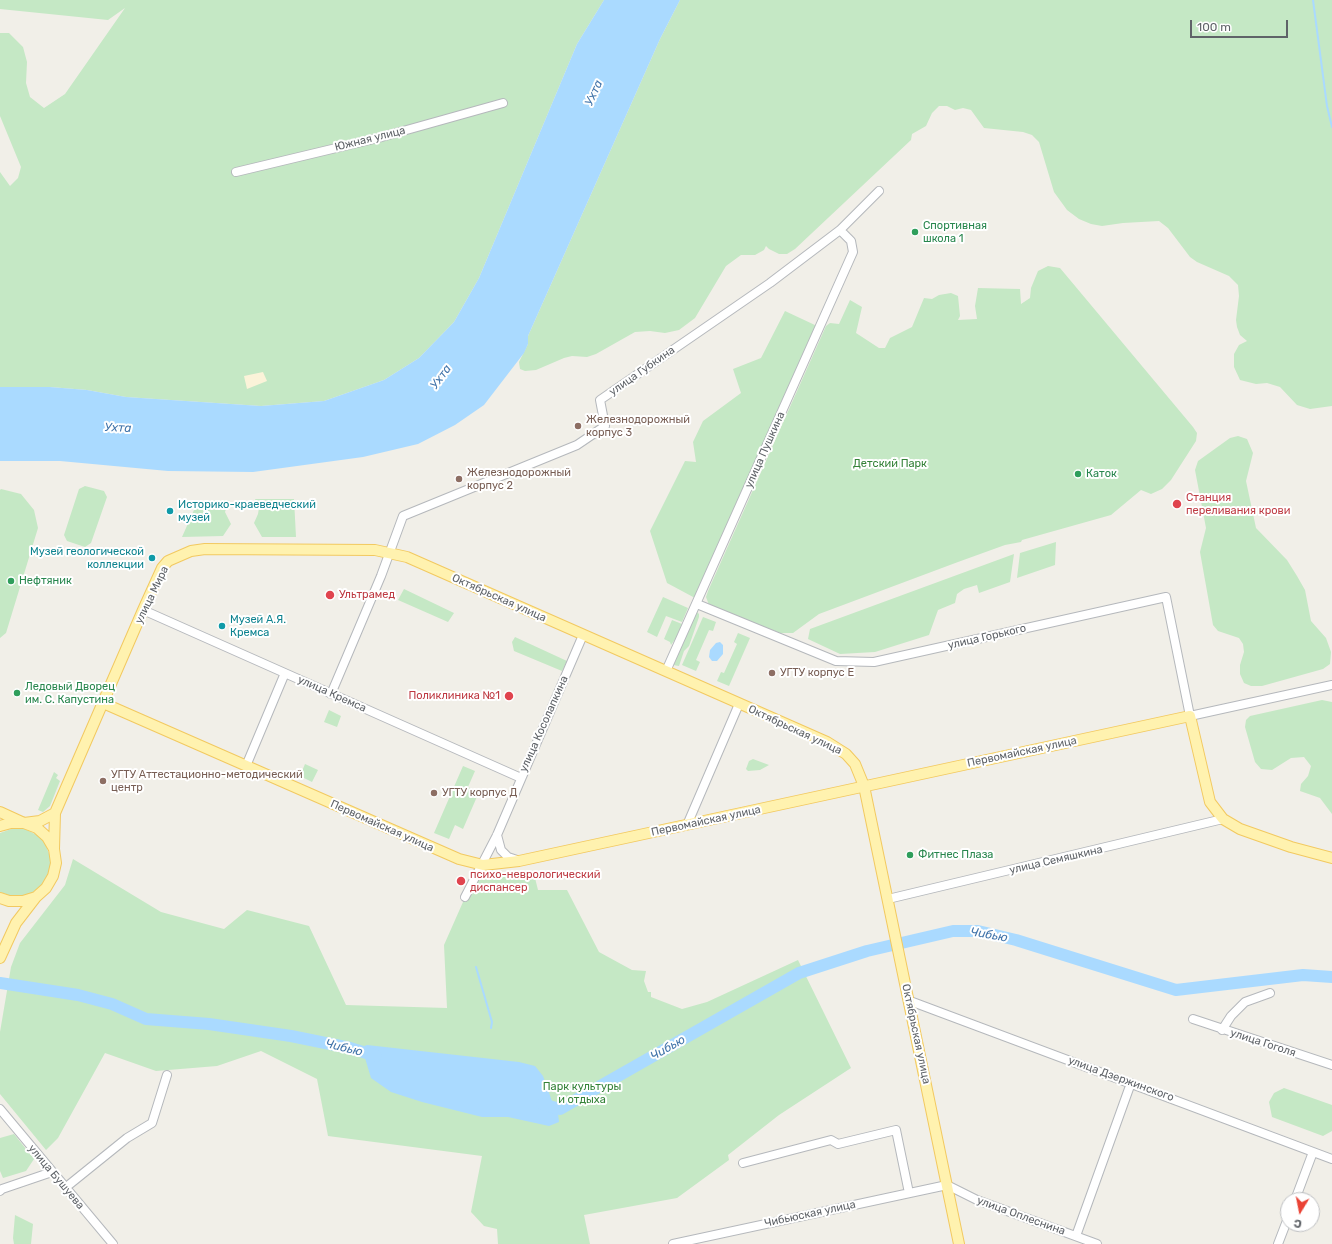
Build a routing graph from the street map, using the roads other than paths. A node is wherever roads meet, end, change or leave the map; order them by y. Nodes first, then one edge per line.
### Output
1 (502, 102) dead end
2 (236, 172) dead end
3 (878, 191) dead end
4 (840, 230) junction
5 (390, 552) junction
6 (697, 604) junction
7 (143, 610) junction
8 (583, 635) junction
9 (666, 671) junction
10 (285, 673) junction
11 (1332, 685) edge
12 (330, 694) junction
13 (103, 703) junction
14 (739, 704) junction
15 (1190, 716) junction
16 (246, 766) junction
17 (521, 778) junction
18 (864, 786) junction
19 (0, 812) edge
20 (55, 812) junction
21 (1224, 819) junction
22 (24, 823) junction
23 (687, 825) junction
24 (0, 826) edge
25 (497, 835) junction
26 (54, 849) junction
27 (1332, 858) edge
28 (519, 861) junction
29 (483, 865) junction
30 (36, 897) junction
31 (464, 897) dead end
32 (0, 898) edge
33 (888, 899) junction
34 (0, 958) edge
35 (1270, 993) dead end
36 (910, 1001) junction
37 (1194, 1019) dead end
38 (1222, 1030) junction
39 (1332, 1065) edge
40 (167, 1075) dead end
41 (1131, 1083) junction
42 (0, 1109) edge
43 (1313, 1152) junction
44 (1332, 1159) edge
45 (743, 1163) dead end
46 (52, 1172) junction
47 (947, 1185) junction
48 (65, 1188) junction
49 (0, 1191) edge
50 (1298, 1192) edge
51 (909, 1193) junction
52 (1283, 1232) edge
53 (1076, 1236) junction
54 (113, 1244) edge
55 (673, 1244) edge
56 (959, 1244) edge
57 (1097, 1244) edge
58 (1278, 1244) edge

1 - 2 street, Южная улица
3 - 4 street, улица Губкина
4 - 5 street, улица Губкина
4 - 6 street, улица Пушкина
5 - 7 main road, улица Мира
5 - 8 main road, Октябрьская улица
5 - 12 street
6 - 9 street, улица Пушкина
6 - 15 street, улица Горького
7 - 10 street, улица Кремса
7 - 13 main road, улица Мира
8 - 9 main road, Октябрьская улица
8 - 17 street, улица Косолапкина
9 - 14 main road, Октябрьская улица
10 - 12 street, улица Кремса
10 - 16 street
11 - 15 street, Первомайская улица
12 - 17 street, улица Кремса
13 - 16 main road, Первомайская улица
13 - 20 main road, улица Мира
14 - 18 main road, Октябрьская улица
14 - 23 street
15 - 18 main road, Первомайская улица
15 - 21 main road
16 - 29 main road, Первомайская улица
17 - 25 street, улица Косолапкина
18 - 23 main road, Первомайская улица
18 - 33 main road, Октябрьская улица
19 - 22 main road
20 - 22 main road
20 - 26 main road, улица Мира
21 - 27 main road
21 - 33 street, улица Семяшкина
22 - 24 main road
22 - 26 main road
23 - 28 main road, Первомайская улица
25 - 28 street
25 - 29 street, улица Косолапкина
26 - 30 main road, улица Мира
28 - 29 main road, Первомайская улица
29 - 31 street, улица Косолапкина
30 - 32 main road
30 - 34 main road, улица Мира
33 - 36 main road, Октябрьская улица
35 - 38 street
36 - 41 street, улица Дзержинского
36 - 47 main road, Октябрьская улица
37 - 38 street, улица Гоголя
38 - 39 street, улица Гоголя
40 - 48 street
41 - 43 street, улица Дзержинского
41 - 53 street
42 - 46 street, улица Бушуева
43 - 44 street, улица Дзержинского
43 - 50 street
45 - 51 street
46 - 48 street, улица Бушуева
46 - 49 street
47 - 51 street, Чибьюская улица
47 - 53 street, улица Оплеснина
47 - 56 main road, Октябрьская улица
48 - 54 street, улица Бушуева
51 - 55 street, Чибьюская улица
52 - 58 street
53 - 57 street, улица Оплеснина

